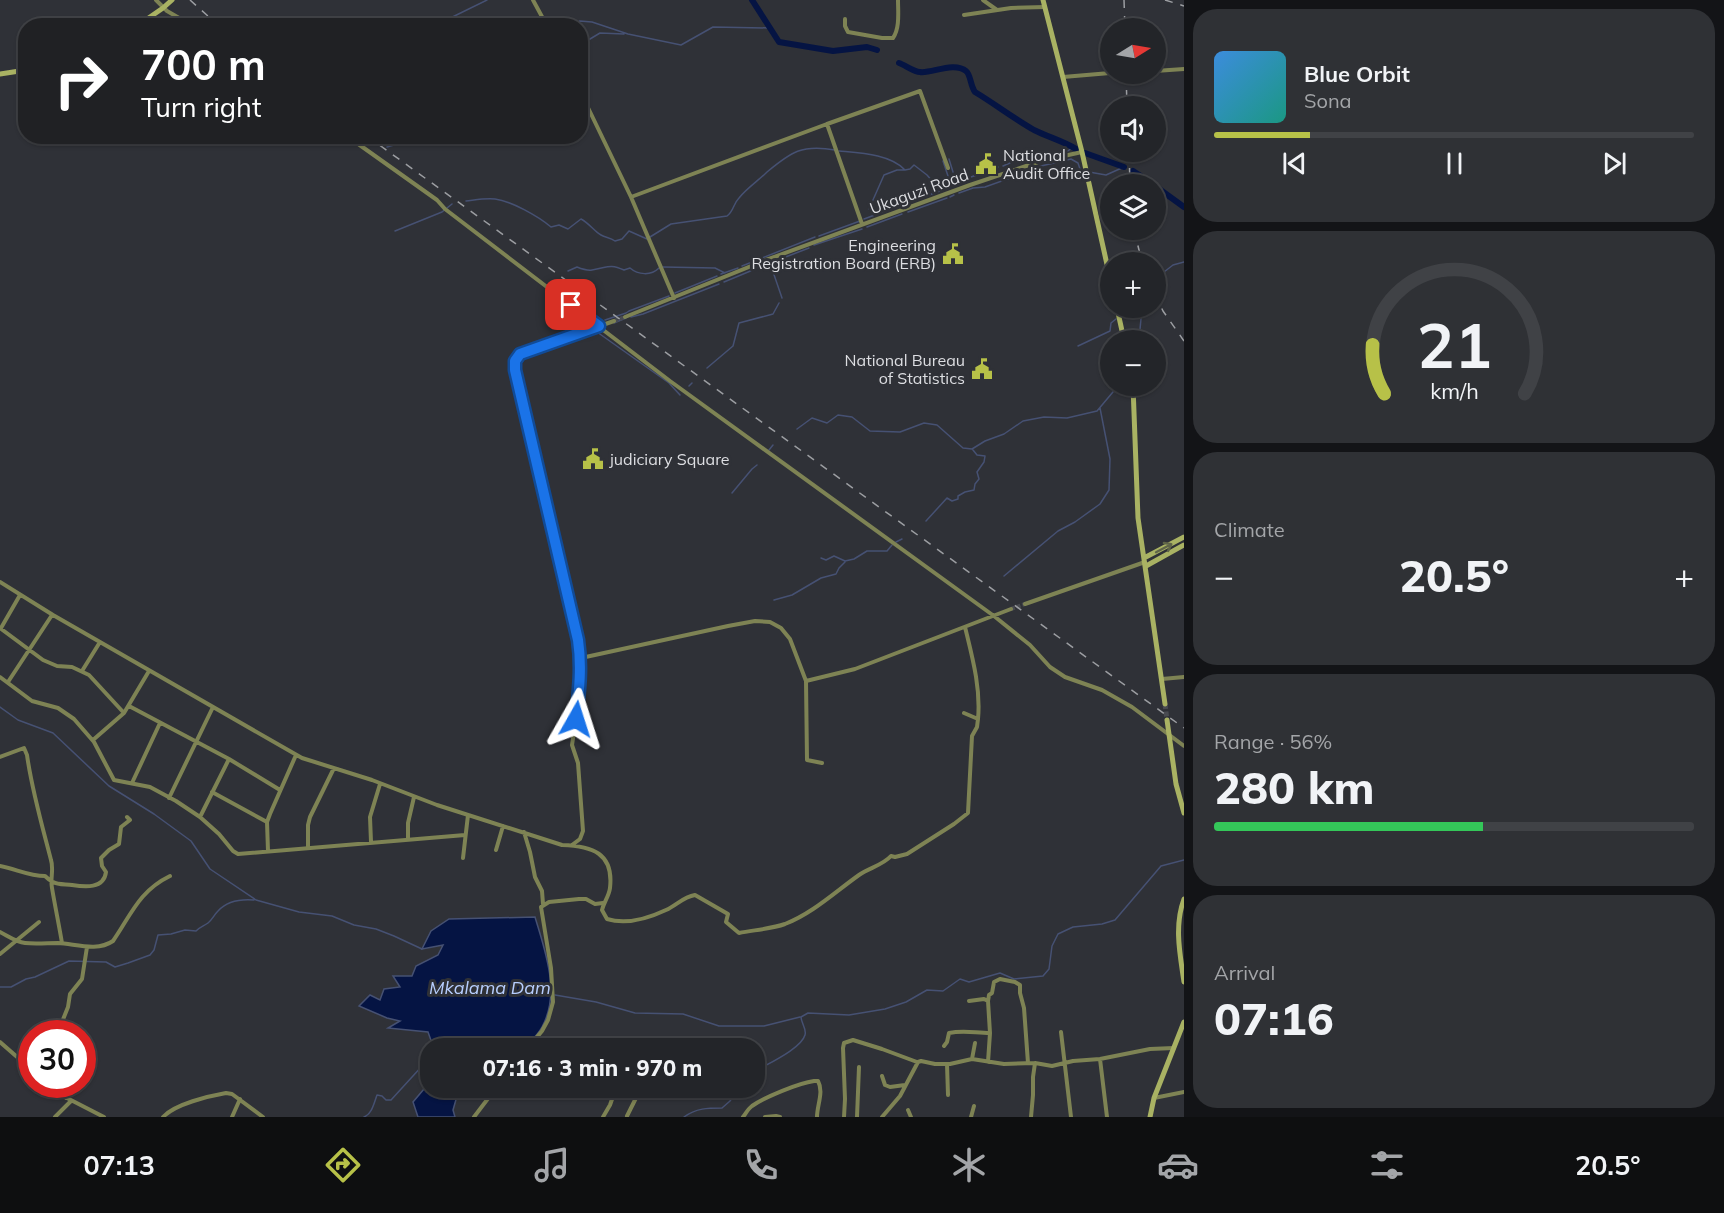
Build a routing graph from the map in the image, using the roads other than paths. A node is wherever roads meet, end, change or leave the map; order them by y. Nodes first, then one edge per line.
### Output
1 (156, 0) edge
2 (172, 0) edge
3 (533, 0) edge
4 (898, 0) edge
5 (983, 0) edge
6 (1043, 0) edge
7 (163, 8) junction
8 (1045, 8) junction
9 (998, 10) junction
10 (964, 15) dead end
11 (149, 18) edge
12 (180, 18) edge
13 (543, 18) edge
14 (845, 19) dead end
15 (1184, 69) edge
16 (1166, 70) edge
17 (18, 71) edge
18 (0, 74) edge
19 (1100, 74) edge
20 (1062, 77) junction
21 (588, 106) edge
22 (827, 124) junction
23 (358, 144) edge
24 (1082, 152) junction
25 (948, 168) dead end
26 (631, 197) junction
27 (862, 224) junction
28 (1104, 252) edge
29 (674, 298) junction
30 (625, 317) tunnel mouth
31 (614, 321) tunnel mouth
32 (599, 326) junction
33 (1133, 396) edge
34 (1184, 537) edge
35 (1184, 545) edge
36 (1145, 562) junction
37 (0, 582) edge
38 (20, 595) junction
39 (1025, 604) tunnel mouth
40 (1011, 609) tunnel mouth
41 (52, 615) junction
42 (994, 616) junction
43 (965, 627) junction
44 (0, 628) edge
45 (100, 642) junction
46 (31, 650) junction
47 (580, 658) junction
48 (149, 670) junction
49 (82, 671) junction
50 (0, 677) edge
51 (1184, 677) edge
52 (1162, 679) junction
53 (806, 681) junction
54 (8, 682) junction
55 (1165, 704) tunnel mouth
56 (129, 706) junction
57 (213, 707) junction
58 (124, 713) junction
59 (964, 713) dead end
60 (978, 719) junction
61 (1167, 720) tunnel mouth
62 (160, 723) junction
63 (1169, 734) junction
64 (93, 740) junction
65 (195, 742) junction
66 (1184, 746) edge
67 (296, 755) junction
68 (0, 757) edge
69 (229, 759) junction
70 (822, 764) dead end
71 (334, 768) junction
72 (132, 783) junction
73 (380, 784) junction
74 (280, 790) junction
75 (212, 792) junction
76 (169, 798) junction
77 (414, 798) junction
78 (1184, 813) edge
79 (468, 815) junction
80 (127, 817) dead end
81 (201, 817) junction
82 (267, 822) junction
83 (503, 826) junction
84 (524, 832) junction
85 (465, 835) junction
86 (408, 839) junction
87 (371, 842) junction
88 (572, 845) junction
89 (308, 847) junction
90 (496, 850) dead end
91 (268, 851) junction
92 (463, 858) dead end
93 (0, 866) edge
94 (170, 876) dead end
95 (51, 882) junction
96 (1184, 899) edge
97 (603, 903) junction
98 (543, 904) junction
99 (39, 922) dead end
100 (0, 932) edge
101 (18, 941) junction
102 (62, 943) junction
103 (87, 947) junction
104 (0, 954) edge
105 (1182, 954) edge
106 (1184, 982) edge
107 (969, 1001) dead end
108 (988, 1001) junction
109 (63, 1020) edge
110 (1184, 1022) edge
111 (990, 1032) junction
112 (1060, 1032) dead end
113 (536, 1038) edge
114 (0, 1042) edge
115 (975, 1043) dead end
116 (944, 1046) dead end
117 (1175, 1047) junction
118 (18, 1058) edge
119 (972, 1059) junction
120 (1100, 1059) junction
121 (918, 1062) junction
122 (988, 1062) junction
123 (1065, 1062) junction
124 (1028, 1063) junction
125 (1035, 1063) junction
126 (947, 1064) junction
127 (859, 1067) dead end
128 (882, 1076) dead end
129 (906, 1085) junction
130 (1184, 1092) edge
131 (948, 1095) dead end
132 (488, 1098) edge
133 (612, 1098) edge
134 (636, 1098) edge
135 (1154, 1098) junction
136 (69, 1099) joint
137 (240, 1099) junction
138 (974, 1106) dead end
139 (91, 1110) junction
140 (908, 1110) dead end
141 (55, 1117) edge
142 (94, 1117) edge
143 (104, 1117) edge
144 (163, 1117) edge
145 (232, 1117) edge
146 (263, 1117) edge
147 (474, 1117) edge
148 (603, 1117) edge
149 (627, 1117) edge
150 (743, 1117) edge
151 (765, 1117) edge
152 (780, 1117) edge
153 (817, 1117) edge
154 (844, 1117) edge
155 (857, 1117) edge
156 (882, 1117) edge
157 (911, 1117) edge
158 (971, 1117) edge
159 (1031, 1117) edge
160 (1071, 1117) edge
161 (1107, 1117) edge
162 (1150, 1117) edge

1 - 7 street
2 - 7 main road
3 - 13 street
4 - 14 street
5 - 9 street
6 - 8 main road
7 - 11 main road
7 - 12 street
8 - 9 street
8 - 20 main road
9 - 10 street
15 - 16 street
17 - 18 main road
19 - 20 street
20 - 24 main road
21 - 26 street
22 - 25 street
22 - 26 street
22 - 27 street
23 - 32 street
24 - 27 street, Ukaguzi Road
24 - 28 main road
26 - 29 street
27 - 29 street, Ukaguzi Road
29 - 30 street, Ukaguzi Road
31 - 32 street
32 - 42 street
32 - 47 street
33 - 36 main road
36 -> 34 main road
35 - 36 main road
36 - 39 street
36 - 52 main road
37 - 38 street
38 - 41 street
38 - 44 street
40 - 42 street
41 - 45 street
41 - 46 street
42 - 43 street
42 - 63 street
43 - 53 street
43 - 60 street
44 - 46 street
45 - 48 street
45 - 49 street
46 - 49 street
46 - 54 street
47 - 53 street
47 - 88 street
48 - 56 street
48 - 57 street
49 - 58 street
50 - 54 street
51 - 52 street
52 - 55 main road
53 - 70 street
54 - 64 street
56 - 58 street
56 - 62 street
57 - 65 street
57 - 67 street
58 - 64 street
59 - 60 street
60 - 97 street
61 - 63 main road
62 - 65 street
62 - 72 street
63 - 66 street
63 - 78 main road
64 - 72 street
65 - 69 street
65 - 76 street
67 - 71 street
67 - 74 street
68 - 95 street
69 - 74 street
69 - 75 street
71 - 73 street
71 - 89 street
72 - 76 street
73 - 77 street
73 - 87 street
74 - 82 street
75 - 81 street
75 - 82 street
76 - 81 street
77 - 79 street
77 - 86 street
79 - 83 street
79 - 85 street
80 - 95 street
81 - 91 street
82 - 91 street
83 - 84 street
83 - 90 street
84 - 88 street
84 - 98 street
85 - 86 street
85 - 92 street
86 - 87 street
87 - 89 street
88 - 97 street
89 - 91 street
93 - 95 street
94 - 103 street
95 - 102 street
96 - 105 main road
97 - 98 street
98 - 113 street
99 - 101 street
100 - 101 street
101 - 102 street
101 - 104 street
102 - 103 street
103 - 109 street
105 - 106 main road
107 - 108 street
108 - 111 street
108 - 124 street
110 - 117 main road
111 - 116 street
111 - 122 street
112 - 123 street
114 - 118 street
115 - 119 street
117 - 120 street
117 - 135 main road
119 - 122 street
119 - 126 street
120 - 123 street
120 - 161 street
121 - 126 street
121 - 129 street
121 - 154 street
122 - 124 street
123 - 125 street
123 - 160 street
124 - 125 street
125 - 159 street
126 - 131 street
127 - 155 street
128 - 129 street
129 - 156 street
130 - 135 street
132 - 147 street
133 - 148 street
134 - 149 street
135 - 162 main road
136 - 139 street
136 - 141 street
137 - 144 street
137 - 145 street
137 - 146 street
138 - 158 street
139 - 142 street
139 - 143 street
140 - 157 street
150 - 153 street
151 - 152 street

